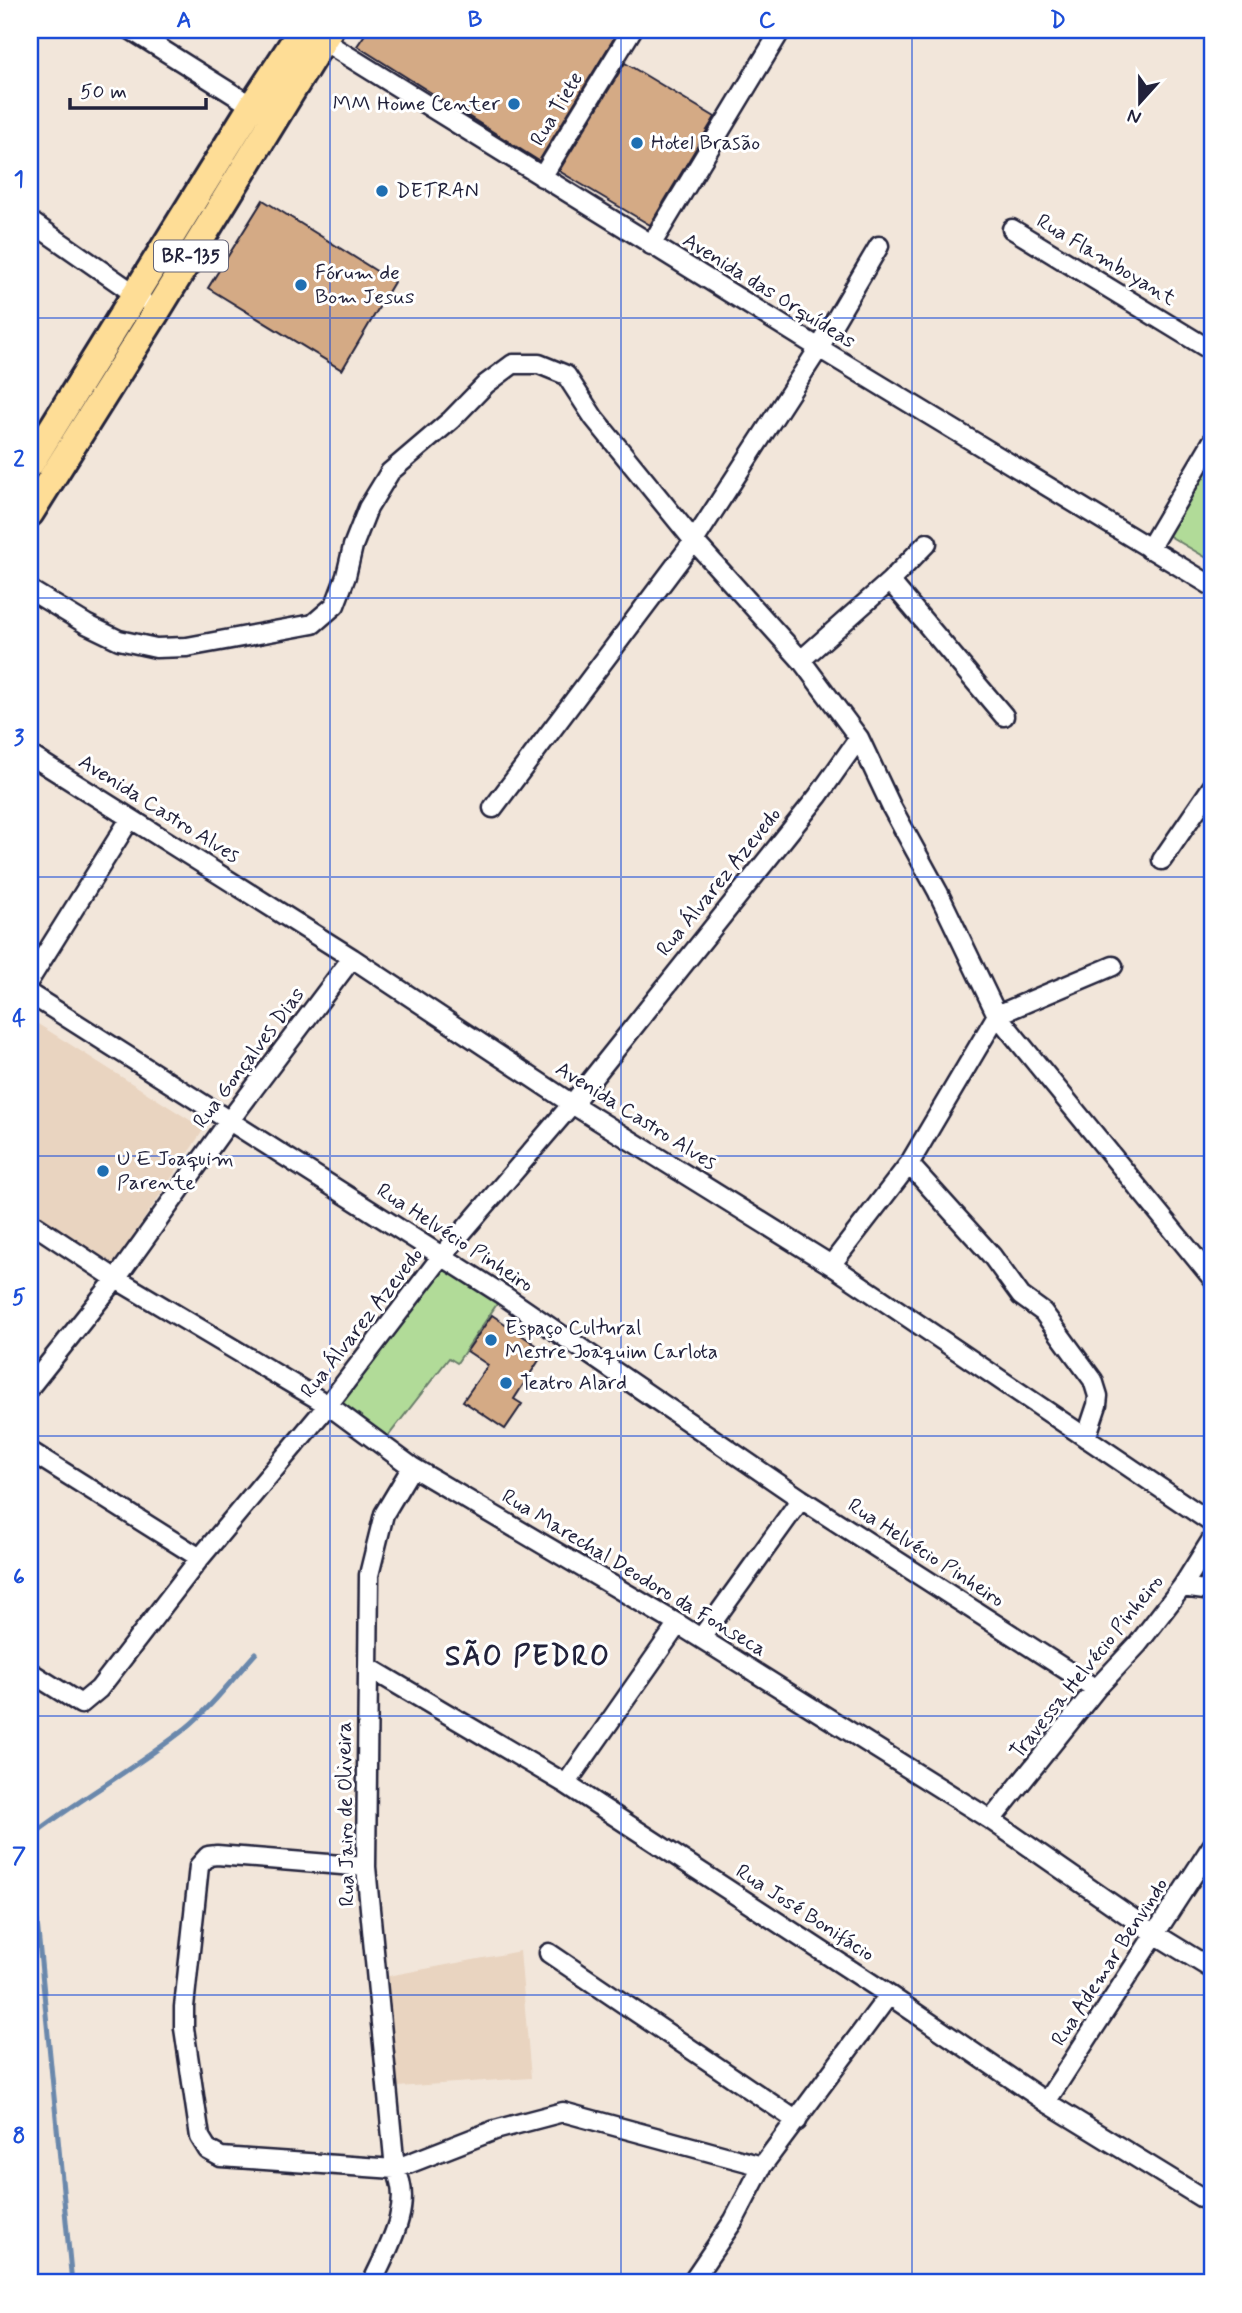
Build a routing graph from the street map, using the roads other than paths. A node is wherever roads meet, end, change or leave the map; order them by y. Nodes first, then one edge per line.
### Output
1 (131, 30) edge
2 (632, 30) edge
3 (780, 30) edge
4 (315, 32) edge
5 (252, 106) junction
6 (276, 120) junction
7 (542, 177) junction
8 (30, 221) edge
9 (1012, 229) dead end
10 (650, 245) junction
11 (879, 246) dead end
12 (136, 295) junction
13 (158, 309) junction
14 (819, 348) junction
15 (1212, 351) edge
16 (1212, 442) edge
17 (30, 464) edge
18 (40, 476) edge
19 (30, 513) edge
20 (694, 541) junction
21 (927, 543) dead end
22 (1149, 549) junction
23 (890, 581) junction
24 (1212, 586) edge
25 (30, 590) edge
26 (802, 660) junction
27 (1004, 716) dead end
28 (859, 738) junction
29 (30, 755) edge
30 (1212, 786) edge
31 (494, 808) dead end
32 (130, 819) junction
33 (1162, 860) dead end
34 (352, 958) junction
35 (1113, 966) dead end
36 (30, 979) edge
37 (30, 994) edge
38 (997, 1015) junction
39 (572, 1104) junction
40 (230, 1120) junction
41 (909, 1164) junction
42 (30, 1222) edge
43 (441, 1257) junction
44 (831, 1265) junction
45 (1212, 1278) edge
46 (116, 1279) junction
47 (30, 1387) edge
48 (328, 1405) junction
49 (1086, 1438) junction
50 (30, 1451) edge
51 (412, 1467) junction
52 (801, 1499) junction
53 (1212, 1523) edge
54 (1212, 1539) edge
55 (200, 1558) junction
56 (1182, 1587) junction
57 (1212, 1591) edge
58 (678, 1624) junction
59 (701, 1639) junction
60 (368, 1667) junction
61 (30, 1672) edge
62 (1096, 1689) junction
63 (566, 1784) junction
64 (991, 1820) junction
65 (1212, 1846) edge
66 (366, 1867) junction
67 (1155, 1934) junction
68 (550, 1953) dead end
69 (1212, 1969) edge
70 (889, 1995) junction
71 (1046, 2102) junction
72 (797, 2121) junction
73 (762, 2166) junction
74 (395, 2169) junction
75 (1212, 2204) edge
76 (372, 2283) edge
77 (691, 2283) edge

1 - 5 street
2 - 7 street, Rua Tiete
3 - 10 street
4 - 5 highway, BR-135
4 - 6 highway, BR-135
4 - 7 street, Avenida das Orquídeas
5 - 6 street
5 - 12 highway, BR-135
6 - 13 highway, BR-135
7 - 10 street, Avenida das Orquídeas
8 - 12 street
9 - 15 street, Rua Flamboyant
10 - 14 street, Avenida das Orquídeas
11 - 14 street
12 - 13 street
12 - 17 highway, BR-135
13 - 18 highway, BR-135
14 - 20 street
14 - 22 street, Avenida das Orquídeas
16 - 22 street
18 - 19 highway, BR-135
20 - 25 street
20 - 26 street
20 - 31 street
21 - 23 street
22 - 24 street, Avenida das Orquídeas
23 - 26 street
23 - 27 street
26 - 28 street
28 - 38 street
28 - 39 street, Rua Álvarez Azevedo
29 - 32 street, Avenida Castro Alves
30 - 33 street
32 - 34 street, Avenida Castro Alves
32 - 36 street
34 - 39 street, Avenida Castro Alves
34 - 40 street, Rua Gonçalves Dias
35 - 38 street
37 - 40 street, Rua Helvécio Pinheiro
38 - 41 street
38 - 45 street
39 - 43 street, Rua Álvarez Azevedo
39 - 44 street, Avenida Castro Alves
40 - 43 street, Rua Helvécio Pinheiro
40 - 46 street, Rua Gonçalves Dias
41 - 44 street
41 - 49 street
42 - 46 street, Rua Marechal Deodoro da Fonseca
43 - 48 street, Rua Álvarez Azevedo
43 - 52 street, Rua Helvécio Pinheiro
44 - 49 street, Avenida Castro Alves
46 - 47 street, Rua Gonçalves Dias
46 - 48 street, Rua Marechal Deodoro da Fonseca
48 - 51 street, Rua Marechal Deodoro da Fonseca
48 - 55 street, Rua Álvarez Azevedo
49 - 53 street, Avenida Castro Alves
50 - 55 street
51 - 58 street, Rua Marechal Deodoro da Fonseca
51 - 60 street, Rua Jairo de Oliveira
52 - 59 street
52 - 62 street, Rua Helvécio Pinheiro
54 - 56 street, Travessa Helvécio Pinheiro
55 - 61 street, Rua Álvarez Azevedo
56 - 57 street
56 - 62 street, Travessa Helvécio Pinheiro
58 - 59 street, Rua Marechal Deodoro da Fonseca
58 - 63 street
59 - 64 street, Rua Marechal Deodoro da Fonseca
60 - 63 street, Rua José Bonifácio
60 - 66 street, Rua Jairo de Oliveira
62 - 64 street, Travessa Helvécio Pinheiro
63 - 70 street, Rua José Bonifácio
64 - 67 street, Rua Marechal Deodoro da Fonseca
65 - 67 street, Rua Ademar Benvindo
66 - 74 street, Rua Jairo de Oliveira
66 - 74 street
67 - 69 street, Rua Marechal Deodoro da Fonseca
67 - 71 street, Rua Ademar Benvindo
68 - 72 street
70 - 71 street, Rua José Bonifácio
70 - 72 street
71 - 75 street, Rua José Bonifácio
72 - 73 street
73 - 74 street
73 - 77 street
74 - 76 street, Rua Jairo de Oliveira

